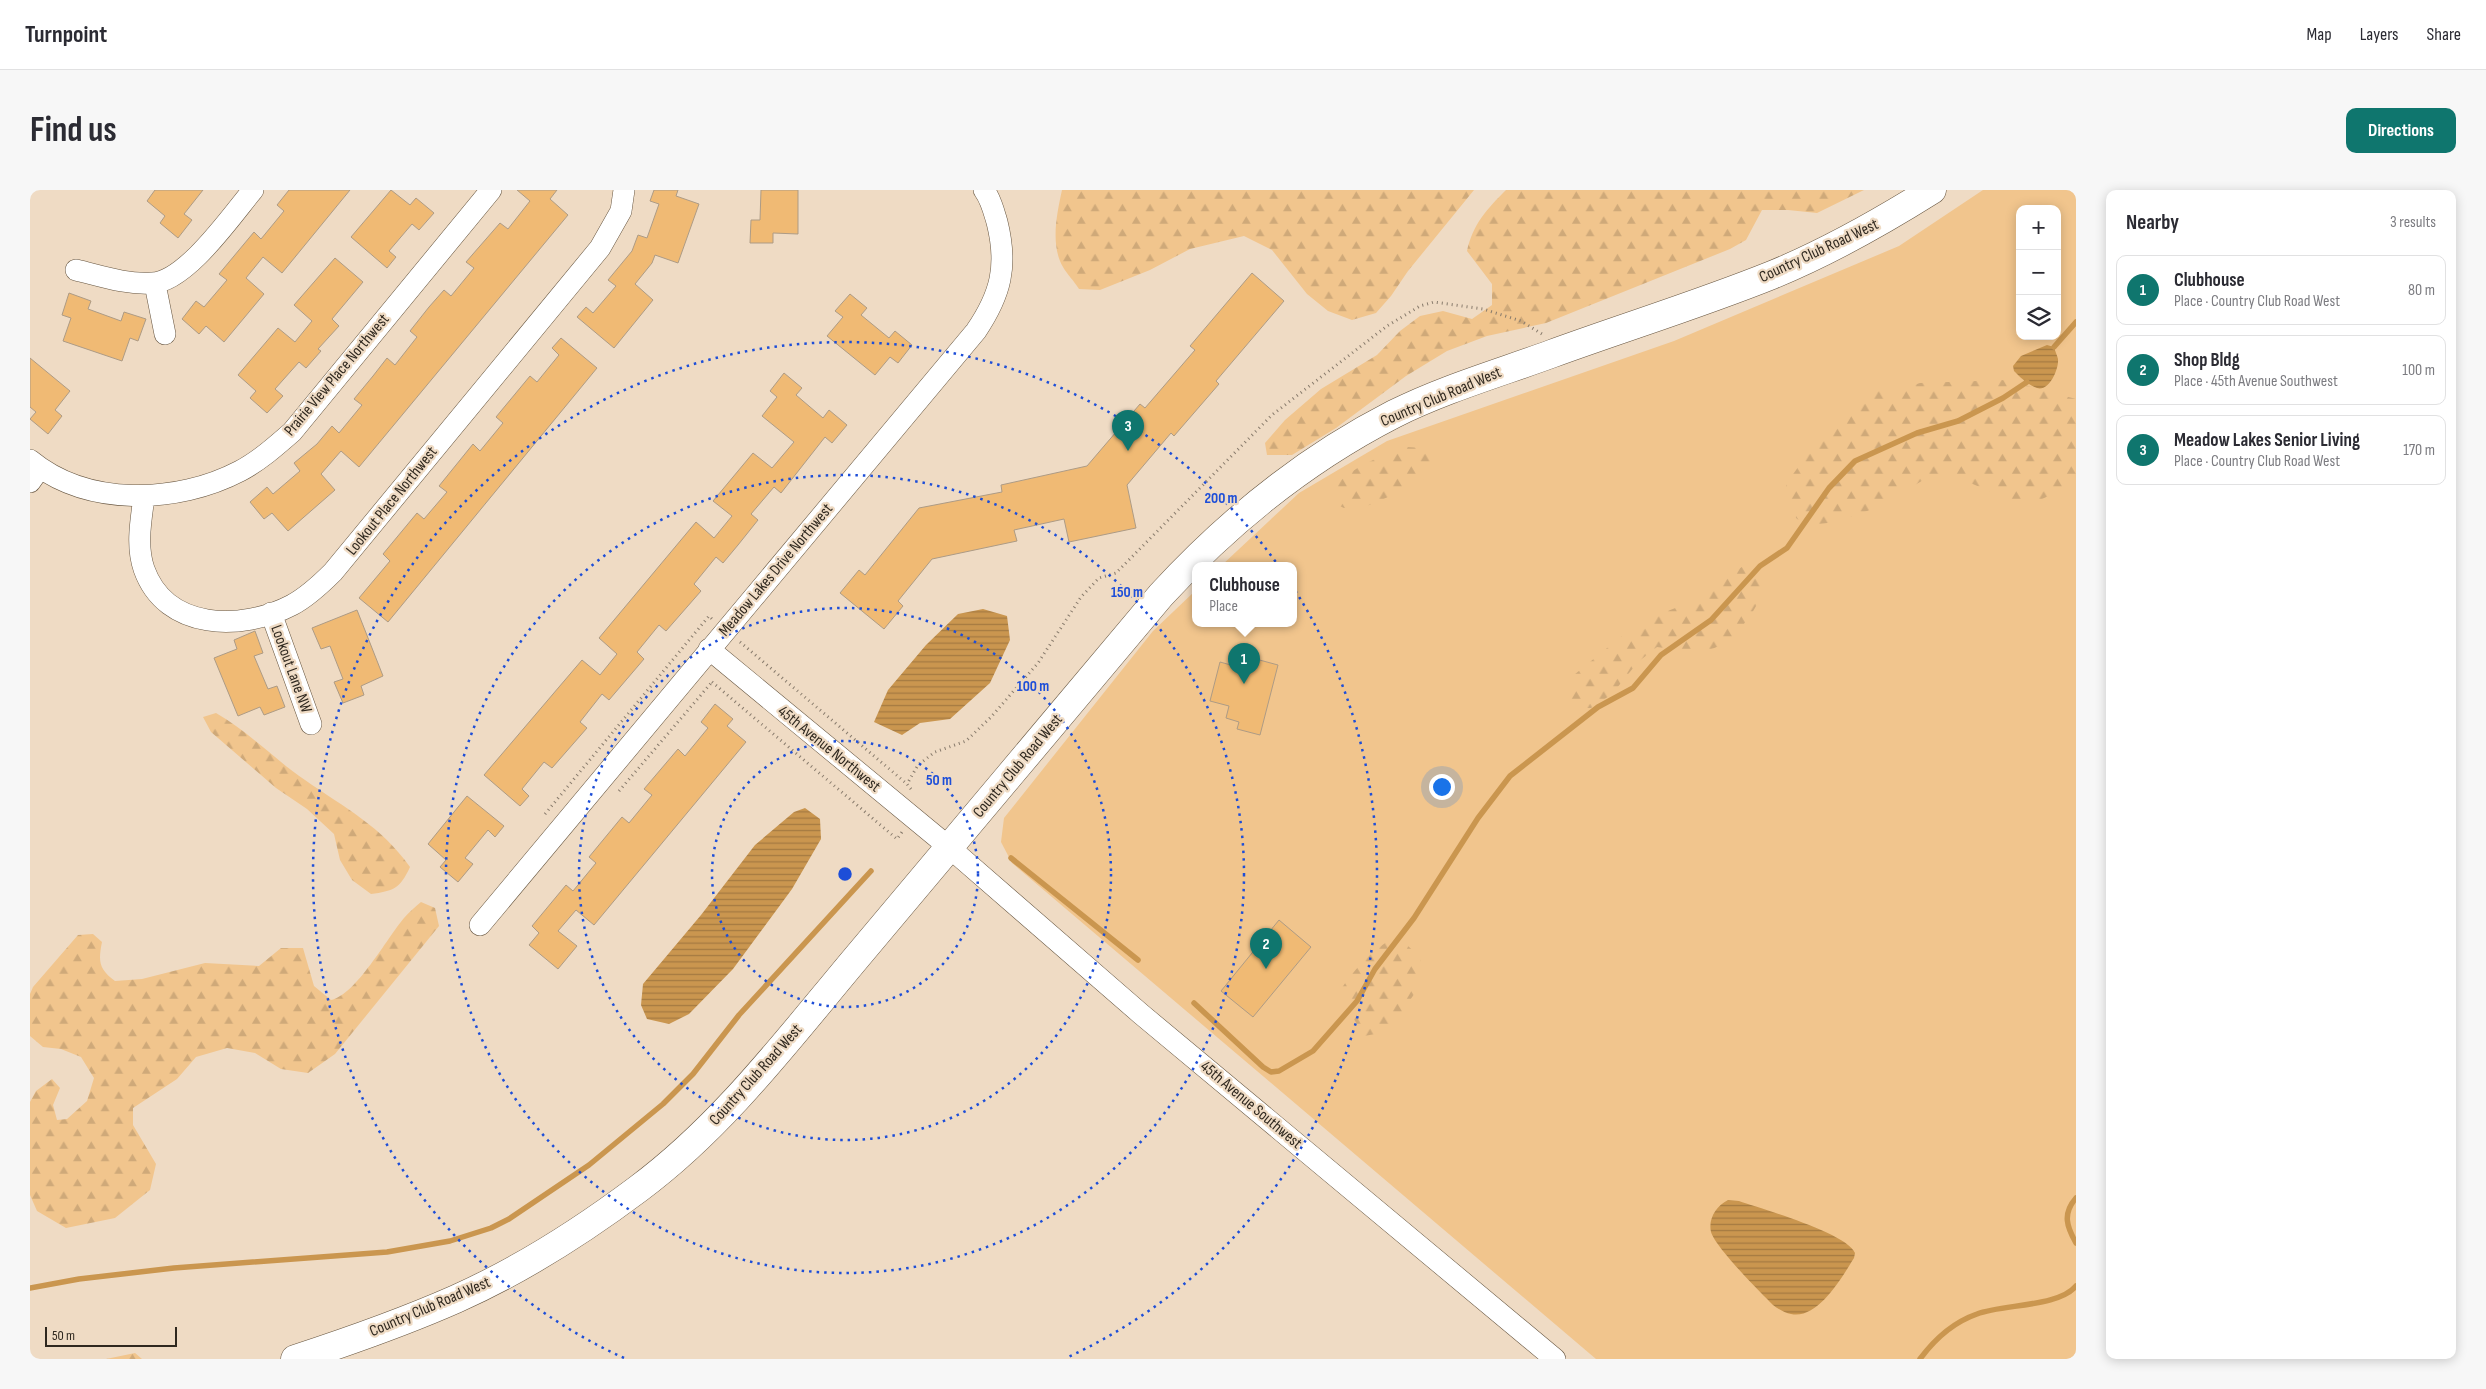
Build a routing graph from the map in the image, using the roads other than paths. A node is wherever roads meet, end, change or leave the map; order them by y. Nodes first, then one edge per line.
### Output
1 (252, 190) edge
2 (491, 190) edge
3 (624, 190) edge
4 (984, 190) edge
5 (1932, 190) edge
6 (76, 270) dead end
7 (155, 284) junction
8 (165, 334) dead end
9 (33, 470) edge
10 (144, 497) junction
11 (271, 613) junction
12 (709, 650) junction
13 (311, 724) dead end
14 (950, 848) junction
15 (480, 926) dead end
16 (296, 1359) edge
17 (1555, 1359) edge

1 - 7 street
2 - 10 street, Prairie View Place Northwest
3 - 11 street, Lookout Place Northwest
4 - 12 street, Meadow Lakes Drive Northwest
5 - 14 main road, Country Club Road West
6 - 7 street
7 - 8 street
9 - 10 street, Prairie View Place Northwest
10 - 11 street, Lookout Place Northwest
11 - 13 street, Lookout Lane NW
12 - 14 street, 45th Avenue Northwest
12 - 15 street, Meadow Lakes Drive Northwest
14 - 16 main road, Country Club Road West
14 - 17 street, 45th Avenue Southwest

